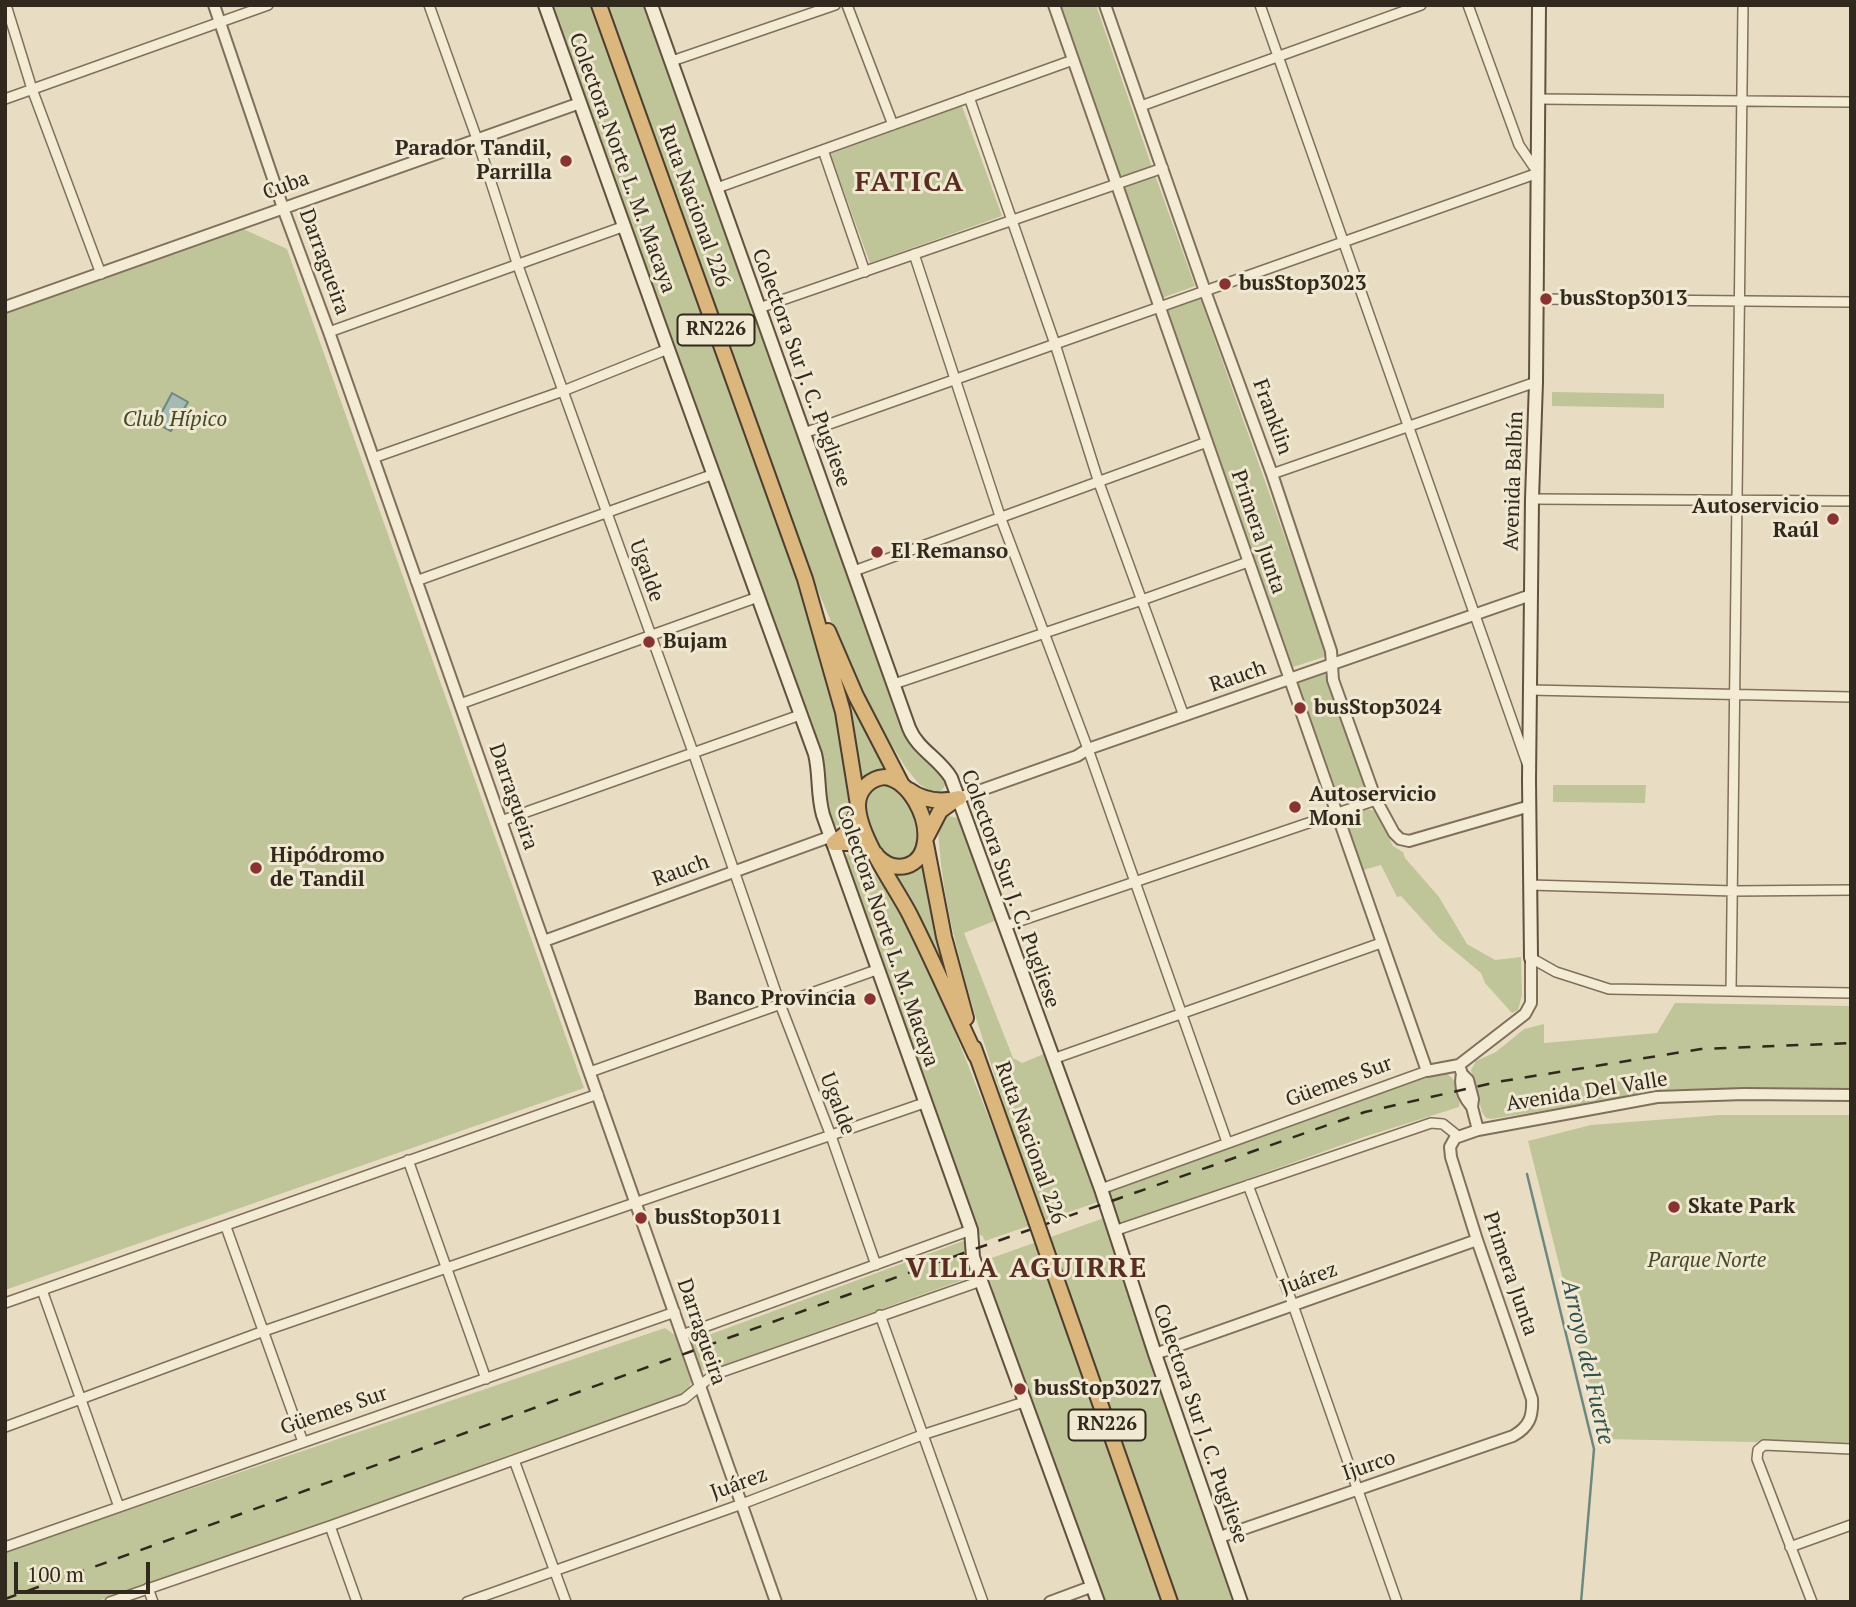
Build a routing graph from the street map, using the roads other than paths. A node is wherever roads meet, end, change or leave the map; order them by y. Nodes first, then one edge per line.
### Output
1 (6, 5) edge
2 (214, 5) edge
3 (268, 5) edge
4 (429, 5) edge
5 (545, 5) edge
6 (600, 5) edge
7 (651, 5) edge
8 (835, 5) edge
9 (847, 5) edge
10 (1054, 5) edge
11 (1105, 5) edge
12 (1260, 5) edge
13 (1421, 5) edge
14 (1468, 5) edge
15 (1539, 5) edge
16 (1743, 5) edge
17 (220, 22) junction
18 (1278, 57) junction
19 (1073, 60) junction
20 (671, 61) junction
21 (32, 89) junction
22 (969, 97) junction
23 (5, 99) edge
24 (1538, 99) junction
25 (1742, 101) junction
26 (1851, 102) edge
27 (580, 103) junction
28 (1141, 106) junction
29 (893, 125) junction
30 (477, 139) junction
31 (823, 150) junction
32 (1163, 167) junction
33 (1538, 173) junction
34 (1116, 184) junction
35 (717, 188) junction
36 (283, 208) junction
37 (1012, 220) junction
38 (625, 226) junction
39 (1343, 242) junction
40 (914, 254) junction
41 (517, 263) junction
42 (865, 272) junction
43 (101, 274) junction
44 (1205, 291) junction
45 (1537, 299) junction
46 (1740, 301) junction
47 (1851, 302) edge
48 (5, 307) edge
49 (1160, 307) junction
50 (759, 308) junction
51 (329, 332) junction
52 (1055, 344) junction
53 (668, 349) junction
54 (954, 380) junction
55 (1536, 382) junction
56 (564, 391) junction
57 (1408, 426) junction
58 (804, 433) junction
59 (1207, 442) junction
60 (373, 458) junction
61 (713, 474) junction
62 (1272, 474) junction
63 (1099, 482) junction
64 (1532, 499) junction
65 (1737, 500) junction
66 (1851, 501) edge
67 (606, 512) junction
68 (1001, 519) junction
69 (1248, 562) junction
70 (854, 570) junction
71 (805, 579) junction
72 (416, 581) junction
73 (1531, 595) junction
74 (758, 597) junction
75 (1142, 600) junction
76 (1475, 614) junction
77 (1043, 633) junction
78 (651, 636) junction
79 (1332, 664) junction
80 (1290, 679) junction
81 (894, 684) junction
82 (1530, 690) junction
83 (1735, 696) junction
84 (1851, 697) edge
85 (460, 704) junction
86 (800, 715) junction
87 (1184, 716) junction
88 (1088, 749) junction
89 (693, 752) junction
90 (1529, 768) junction
91 (903, 785) junction
92 (958, 798) junction
93 (1376, 800) junction
94 (1530, 806) junction
95 (858, 807) junction
96 (1335, 812) junction
97 (501, 821) junction
98 (833, 840) junction
99 (925, 841) junction
100 (877, 855) junction
101 (735, 873) junction
102 (1134, 883) junction
103 (1530, 886) junction
104 (1851, 890) edge
105 (1733, 891) junction
106 (1005, 926) junction
107 (544, 941) junction
108 (1381, 943) junction
109 (1531, 958) junction
110 (879, 969) junction
111 (1731, 991) junction
112 (1851, 993) edge
113 (780, 1004) junction
114 (1182, 1012) junction
115 (976, 1056) junction
116 (1052, 1059) junction
117 (1460, 1069) junction
118 (1427, 1071) junction
119 (590, 1072) junction
120 (597, 1094) junction
121 (1851, 1095) edge
122 (924, 1103) junction
123 (1478, 1130) junction
124 (831, 1136) junction
125 (1458, 1136) junction
126 (1227, 1142) junction
127 (408, 1160) junction
128 (1248, 1185) junction
129 (1101, 1189) junction
130 (636, 1203) junction
131 (226, 1227) junction
132 (971, 1230) junction
133 (1114, 1231) junction
134 (1477, 1240) junction
135 (876, 1265) junction
136 (447, 1269) junction
137 (981, 1281) junction
138 (42, 1290) junction
139 (5, 1303) edge
140 (1293, 1305) junction
141 (675, 1312) junction
142 (880, 1315) junction
143 (264, 1331) junction
144 (682, 1335) junction
145 (1155, 1354) junction
146 (486, 1379) junction
147 (699, 1385) junction
148 (81, 1400) junction
149 (1024, 1402) junction
150 (1528, 1425) joint
151 (5, 1427) edge
152 (922, 1435) junction
153 (303, 1442) junction
154 (1851, 1449) edge
155 (514, 1460) junction
156 (1357, 1491) junction
157 (742, 1504) junction
158 (119, 1507) junction
159 (1851, 1525) edge
160 (330, 1526) junction
161 (1220, 1537) junction
162 (1790, 1546) junction
163 (5, 1547) edge
164 (555, 1571) junction
165 (1093, 1586) junction
166 (148, 1588) junction
167 (110, 1602) edge
168 (153, 1602) edge
169 (357, 1602) edge
170 (467, 1602) edge
171 (566, 1602) edge
172 (776, 1602) edge
173 (983, 1602) edge
174 (1050, 1602) edge
175 (1098, 1602) edge
176 (1170, 1602) edge
177 (1241, 1602) edge
178 (1397, 1602) edge
179 (1812, 1602) edge

1 - 21 street
2 - 17 street, Darragueira
3 - 17 street
4 - 30 street, Ugalde
5 - 27 main road, Colectora Norte L. M. Macaya
6 - 71 highway, Ruta Nacional 226 / RN226
7 - 20 main road, Colectora Sur J. C. Pugliese
8 - 20 street
9 - 29 street
10 - 19 street, Primera Junta
11 - 28 street, Franklin
12 - 18 street
13 - 18 street
14 - 33 street
15 - 24 main road, Avenida Balbín
16 - 25 street
17 - 21 street
17 - 36 street, Darragueira
18 - 28 street
18 - 39 street
19 - 22 street
19 - 34 street, Primera Junta
20 - 35 main road, Colectora Sur J. C. Pugliese
21 - 23 street
21 - 43 street
22 - 29 street
22 - 37 street
24 - 25 street
24 - 33 main road, Avenida Balbín
25 - 26 street
25 - 46 street
27 - 30 street, Cuba
27 - 38 main road, Colectora Norte L. M. Macaya
28 - 32 street, Franklin
29 - 31 street
30 - 36 street, Cuba
30 - 41 street, Ugalde
31 - 35 street
31 - 42 street
32 - 34 street
32 - 44 street, Franklin
33 - 39 street
33 - 45 main road, Avenida Balbín
34 - 37 street
34 - 49 street, Primera Junta
35 - 50 main road, Colectora Sur J. C. Pugliese
36 - 43 street, Cuba
36 - 51 street, Darragueira
37 - 40 street
37 - 52 street
38 - 41 street
38 - 53 main road, Colectora Norte L. M. Macaya
39 - 44 street
39 - 57 street
40 - 42 street
40 - 54 street
41 - 51 street
41 - 56 street, Ugalde
42 - 50 street
43 - 48 street, Cuba
44 - 49 street
44 - 62 street, Franklin
45 - 46 street
45 - 55 main road, Avenida Balbín
46 - 47 street
46 - 65 street
49 - 52 street
49 - 59 street, Primera Junta
50 - 58 main road, Colectora Sur J. C. Pugliese
51 - 60 street, Darragueira
52 - 54 street
52 - 63 street
53 - 56 street
53 - 61 main road, Colectora Norte L. M. Macaya
54 - 58 street
54 - 68 street
55 - 57 street
55 - 64 main road, Avenida Balbín
56 - 60 street
56 - 67 street, Ugalde
57 - 62 street
57 - 76 street
58 - 70 main road, Colectora Sur J. C. Pugliese
59 - 63 street
59 - 69 street, Primera Junta
60 - 72 street, Darragueira
61 - 67 street
61 - 74 main road, Colectora Norte L. M. Macaya
62 - 79 street, Franklin
63 - 68 street
63 - 75 street
64 - 65 street
64 - 73 main road, Avenida Balbín
65 - 66 street
65 - 83 street
67 - 72 street
67 - 78 street, Ugalde
68 - 70 street
68 - 77 street
69 - 75 street
69 - 80 street, Primera Junta
70 - 81 main road, Colectora Sur J. C. Pugliese
71 - 91 highway, Ruta Nacional 226 / RN226
71 - 95 highway, Ruta Nacional 226 / RN226
72 - 85 street, Darragueira
73 - 76 street, Rauch
73 - 82 main road, Avenida Balbín
74 - 78 street
74 - 86 main road, Colectora Norte L. M. Macaya
75 - 77 street
75 - 87 street
76 - 79 street, Rauch
76 - 90 street
77 - 81 street
77 - 88 street
78 - 85 street
78 - 89 street, Ugalde
79 - 80 street, Rauch
79 - 93 street, Franklin
80 - 87 street, Rauch
80 - 96 street, Primera Junta
81 - 92 main road, Colectora Sur J. C. Pugliese
82 - 83 street
82 - 90 main road, Avenida Balbín
83 - 84 street
83 - 105 street
85 - 97 street, Darragueira
86 - 89 street
86 - 98 main road, Colectora Norte L. M. Macaya
87 - 88 street, Rauch
88 - 92 street, Rauch
88 - 102 street
89 - 97 street
89 - 101 street, Ugalde
90 - 94 main road, Avenida Balbín
91 - 92 highway
91 - 95 highway
91 - 99 highway, Ruta Nacional 226 / RN226
92 - 99 highway
92 - 106 main road, Colectora Sur J. C. Pugliese
93 - 94 street, Franklin
93 - 96 street
94 - 103 main road, Avenida Balbín
95 - 98 highway
95 - 100 highway, Ruta Nacional 226 / RN226
96 - 102 street
96 - 108 street, Primera Junta
97 - 107 street, Darragueira
98 - 100 highway
98 - 101 street, Rauch
98 - 110 main road, Colectora Norte L. M. Macaya
99 - 100 highway
99 - 115 highway, Ruta Nacional 226 / RN226
100 - 115 highway, Ruta Nacional 226 / RN226
101 - 107 street, Rauch
101 - 113 street, Ugalde
102 - 106 street
102 - 114 street
103 - 105 street
103 - 109 main road, Avenida Balbín
104 - 105 street
105 - 111 street
106 - 116 main road, Colectora Sur J. C. Pugliese
107 - 119 street, Darragueira
108 - 114 street
108 - 118 street, Primera Junta
109 - 111 street
109 - 117 street, Güemes Sur
110 - 113 street
110 - 122 main road, Colectora Norte L. M. Macaya
111 - 112 street
113 - 119 street
113 - 124 street, Ugalde
114 - 116 street
114 - 126 street
115 - 176 highway, Ruta Nacional 226 / RN226, bridge
116 - 129 main road, Colectora Sur J. C. Pugliese
117 - 118 street, Güemes Sur
117 - 123 street
118 - 126 street, Güemes Sur
119 - 120 street, Darragueira
120 - 127 street
120 - 130 street, Darragueira
121 - 123 street, Avenida Del Valle
122 - 124 street
122 - 132 main road, Colectora Norte L. M. Macaya
123 - 125 street, Avenida Del Valle
124 - 130 street
124 - 135 street, Ugalde
125 - 128 street
125 - 134 street, Primera Junta
126 - 129 street, Güemes Sur
127 - 131 street
127 - 136 street
128 - 133 street
128 - 140 street
129 - 133 main road, Colectora Sur J. C. Pugliese
130 - 136 street
130 - 141 street, Darragueira
131 - 138 street
131 - 143 street
132 - 135 street
132 - 137 main road, Colectora Norte L. M. Macaya
133 - 145 main road, Colectora Sur J. C. Pugliese
134 - 140 street, Juárez
134 - 150 street, Primera Junta
135 - 144 street
136 - 143 street
136 - 146 street
137 - 142 street
137 - 149 main road, Colectora Norte L. M. Macaya
138 - 139 street
138 - 148 street
140 - 145 street, Juárez
140 - 156 street
141 - 144 street, Darragueira
141 - 146 street, Güemes Sur
142 - 147 street
142 - 152 street
143 - 148 street
143 - 153 street
144 - 147 street, Darragueira
145 - 161 main road, Colectora Sur J. C. Pugliese
146 - 153 street, Güemes Sur
147 - 155 street
147 - 157 street, Darragueira
148 - 151 street
148 - 158 street
149 - 152 street, Juárez
149 - 165 main road, Colectora Norte L. M. Macaya
150 - 156 street, Ijurco
152 - 157 street, Juárez
152 - 173 street
153 - 158 street, Güemes Sur
154 - 162 street
155 - 160 street
155 - 164 street
156 - 161 street, Ijurco
156 - 178 street
157 - 164 street, Juárez
157 - 172 street, Darragueira
158 - 163 street, Güemes Sur
159 - 162 street
160 - 166 street
160 - 169 street
161 - 177 main road, Colectora Sur J. C. Pugliese
162 - 179 street
164 - 170 street, Juárez
164 - 171 street
165 - 174 street
165 - 175 main road, Colectora Norte L. M. Macaya
166 - 167 street
166 - 168 street

